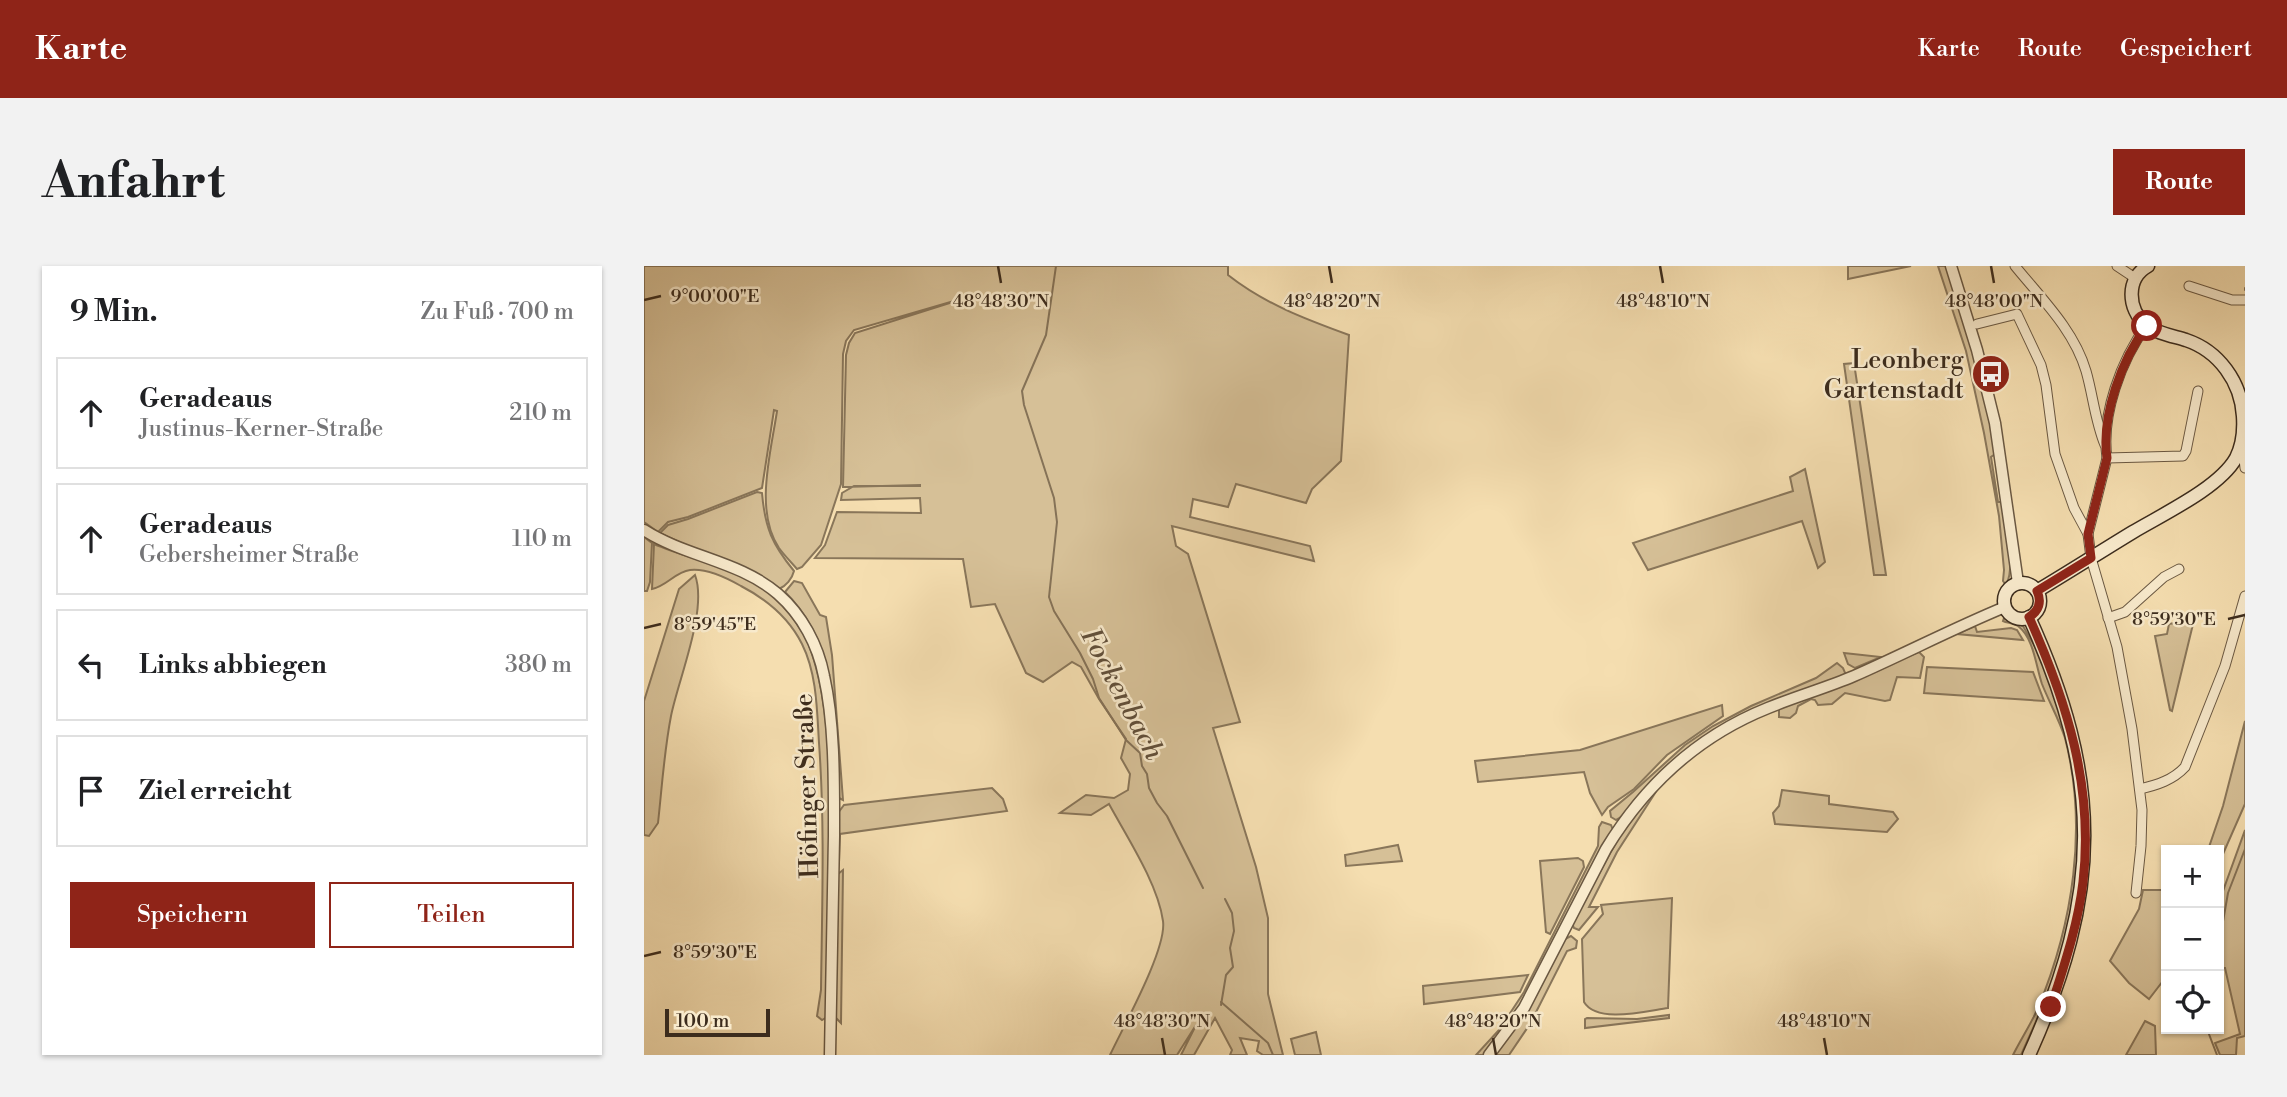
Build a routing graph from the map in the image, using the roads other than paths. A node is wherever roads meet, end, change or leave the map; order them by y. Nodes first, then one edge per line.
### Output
1 (1951, 266) edge
2 (2015, 266) edge
3 (2117, 266) edge
4 (2148, 266) edge
5 (2135, 278) junction
6 (2189, 286) dead end
7 (2245, 300) edge
8 (1977, 324) dead end
9 (2147, 326) junction
10 (2198, 391) dead end
11 (2105, 447) junction
12 (2239, 450) junction
13 (2107, 458) junction
14 (2245, 468) edge
15 (644, 530) edge
16 (2088, 534) junction
17 (2091, 558) junction
18 (2179, 569) dead end
19 (2018, 583) junction
20 (2037, 591) junction
21 (2245, 596) edge
22 (2005, 607) junction
23 (2029, 617) junction
24 (2108, 618) junction
25 (2140, 789) junction
26 (2136, 893) dead end
27 (830, 1055) edge
28 (1489, 1055) edge
29 (2029, 1055) edge

1 - 19 street
2 - 11 street
3 - 5 street
4 - 5 main road
5 - 9 main road
6 - 7 street
8 - 16 street
9 - 11 street
9 - 12 main road
10 - 13 street
11 - 13 street
12 - 14 street
12 - 17 main road
13 - 16 street
15 - 27 street, Höfinger Straße
16 - 17 street
17 - 20 main road
17 - 24 street
18 - 24 street
19 - 20 main road
19 - 22 main road
20 - 23 main road
21 - 25 street
22 - 23 main road
22 - 28 street
23 - 29 main road
24 - 25 street
25 - 26 street

